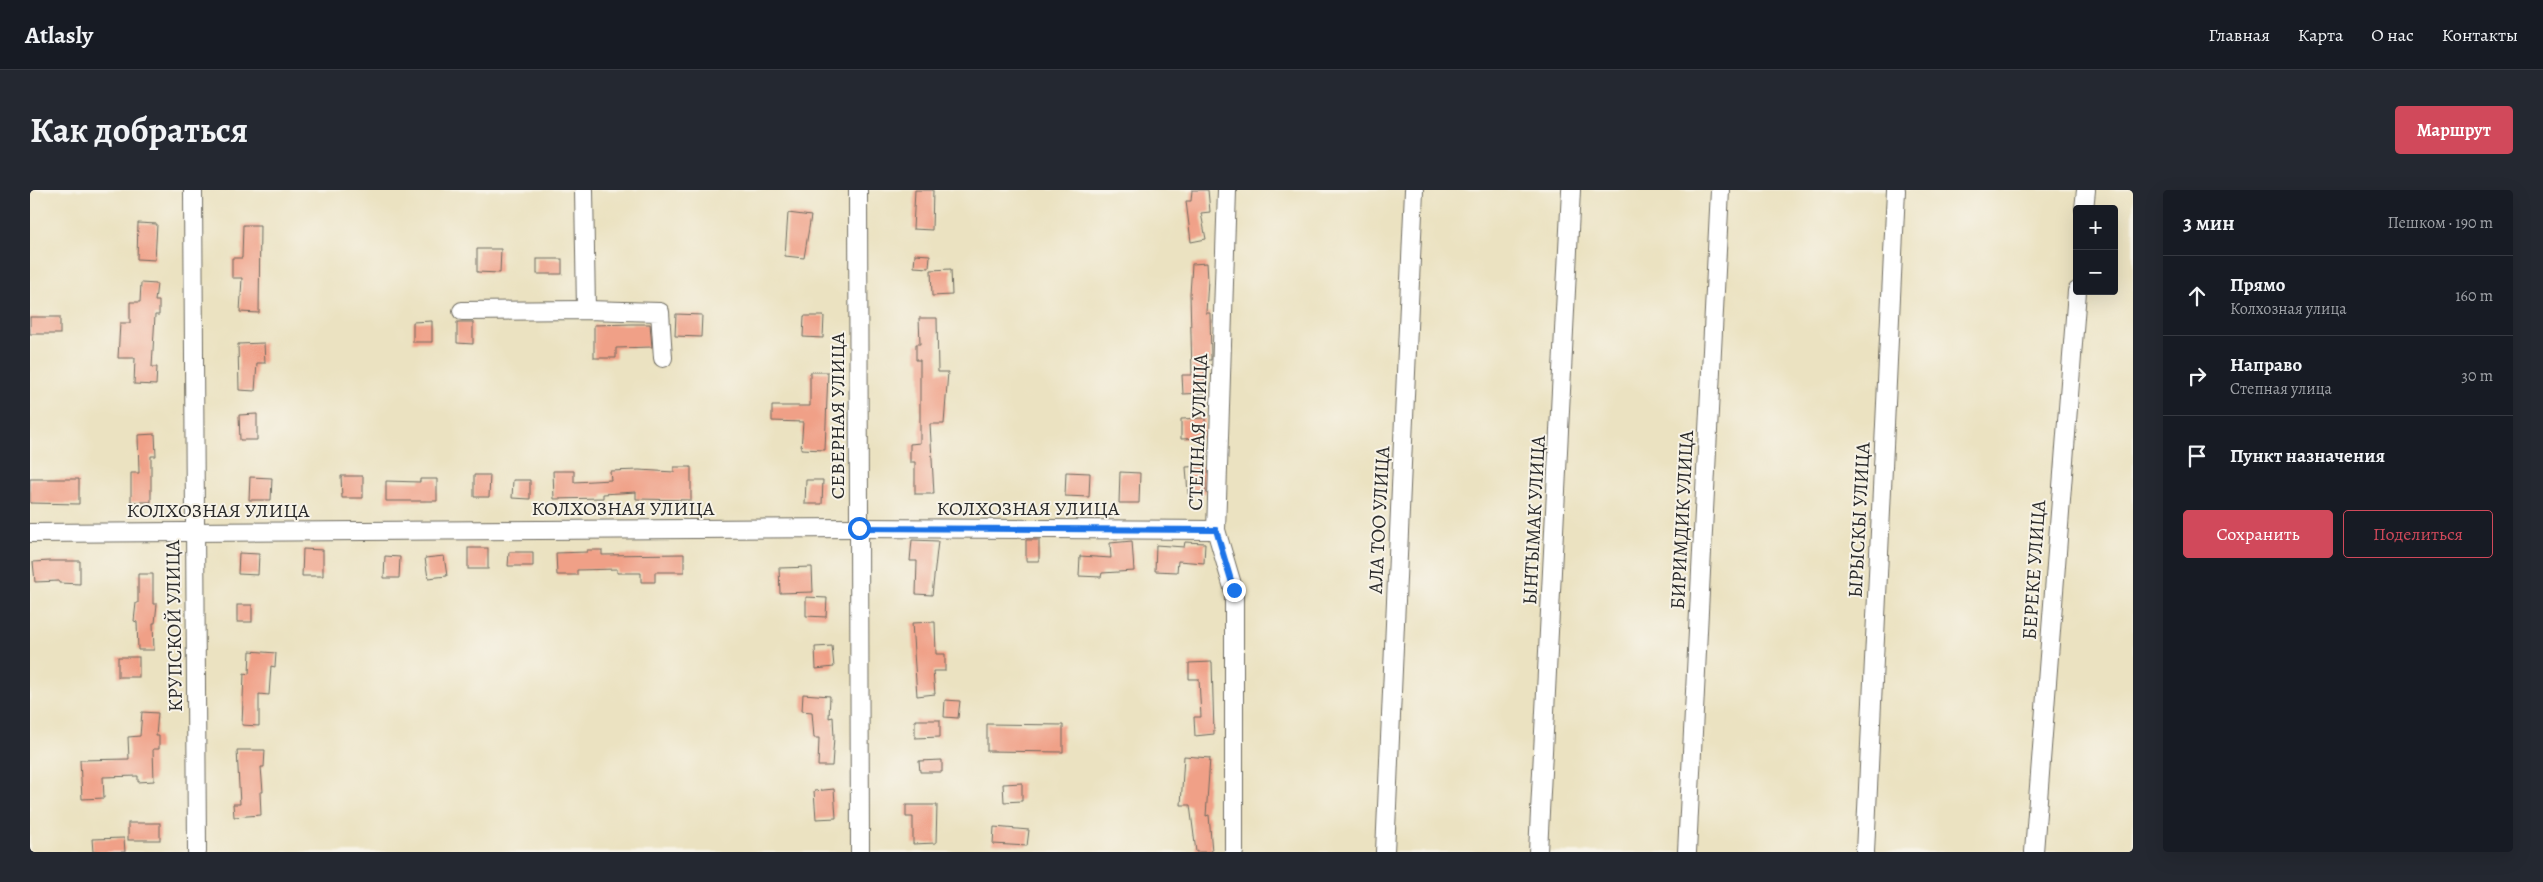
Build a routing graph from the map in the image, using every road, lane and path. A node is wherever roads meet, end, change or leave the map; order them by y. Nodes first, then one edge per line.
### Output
1 (193, 190) edge
2 (584, 190) edge
3 (858, 190) edge
4 (1226, 190) edge
5 (1414, 190) edge
6 (1571, 190) edge
7 (1720, 190) edge
8 (1896, 190) edge
9 (2086, 190) edge
10 (2084, 205) edge
11 (2077, 295) edge
12 (586, 310) junction
13 (462, 311) dead end
14 (663, 358) dead end
15 (859, 528) junction
16 (1216, 530) junction
17 (194, 531) junction
18 (30, 534) edge
19 (197, 852) edge
20 (860, 852) edge
21 (1234, 852) edge
22 (1385, 852) edge
23 (1538, 852) edge
24 (1687, 852) edge
25 (1865, 852) edge
26 (2034, 852) edge

1 - 17 street, КРУПСКОЙ УЛИЦА
2 - 12 street
3 - 15 street, СЕВЕРНАЯ УЛИЦА
4 - 16 street, СТЕПНАЯ УЛИЦА
5 - 22 street, АЛА ТОО УЛИЦА
6 - 23 street, ЫНТЫМАК УЛИЦА
7 - 24 street, БИРИМДИК УЛИЦА
8 - 25 street, ЫРЫСКЫ УЛИЦА
9 - 10 street
11 - 26 street, БЕРЕКЕ УЛИЦА
12 - 13 street
12 - 14 street
15 - 16 street, КОЛХОЗНАЯ УЛИЦА
15 - 17 street, КОЛХОЗНАЯ УЛИЦА
15 - 20 street, СЕВЕРНАЯ УЛИЦА
16 - 21 street, СТЕПНАЯ УЛИЦА
17 - 18 street, КОЛХОЗНАЯ УЛИЦА
17 - 19 street, КРУПСКОЙ УЛИЦА

